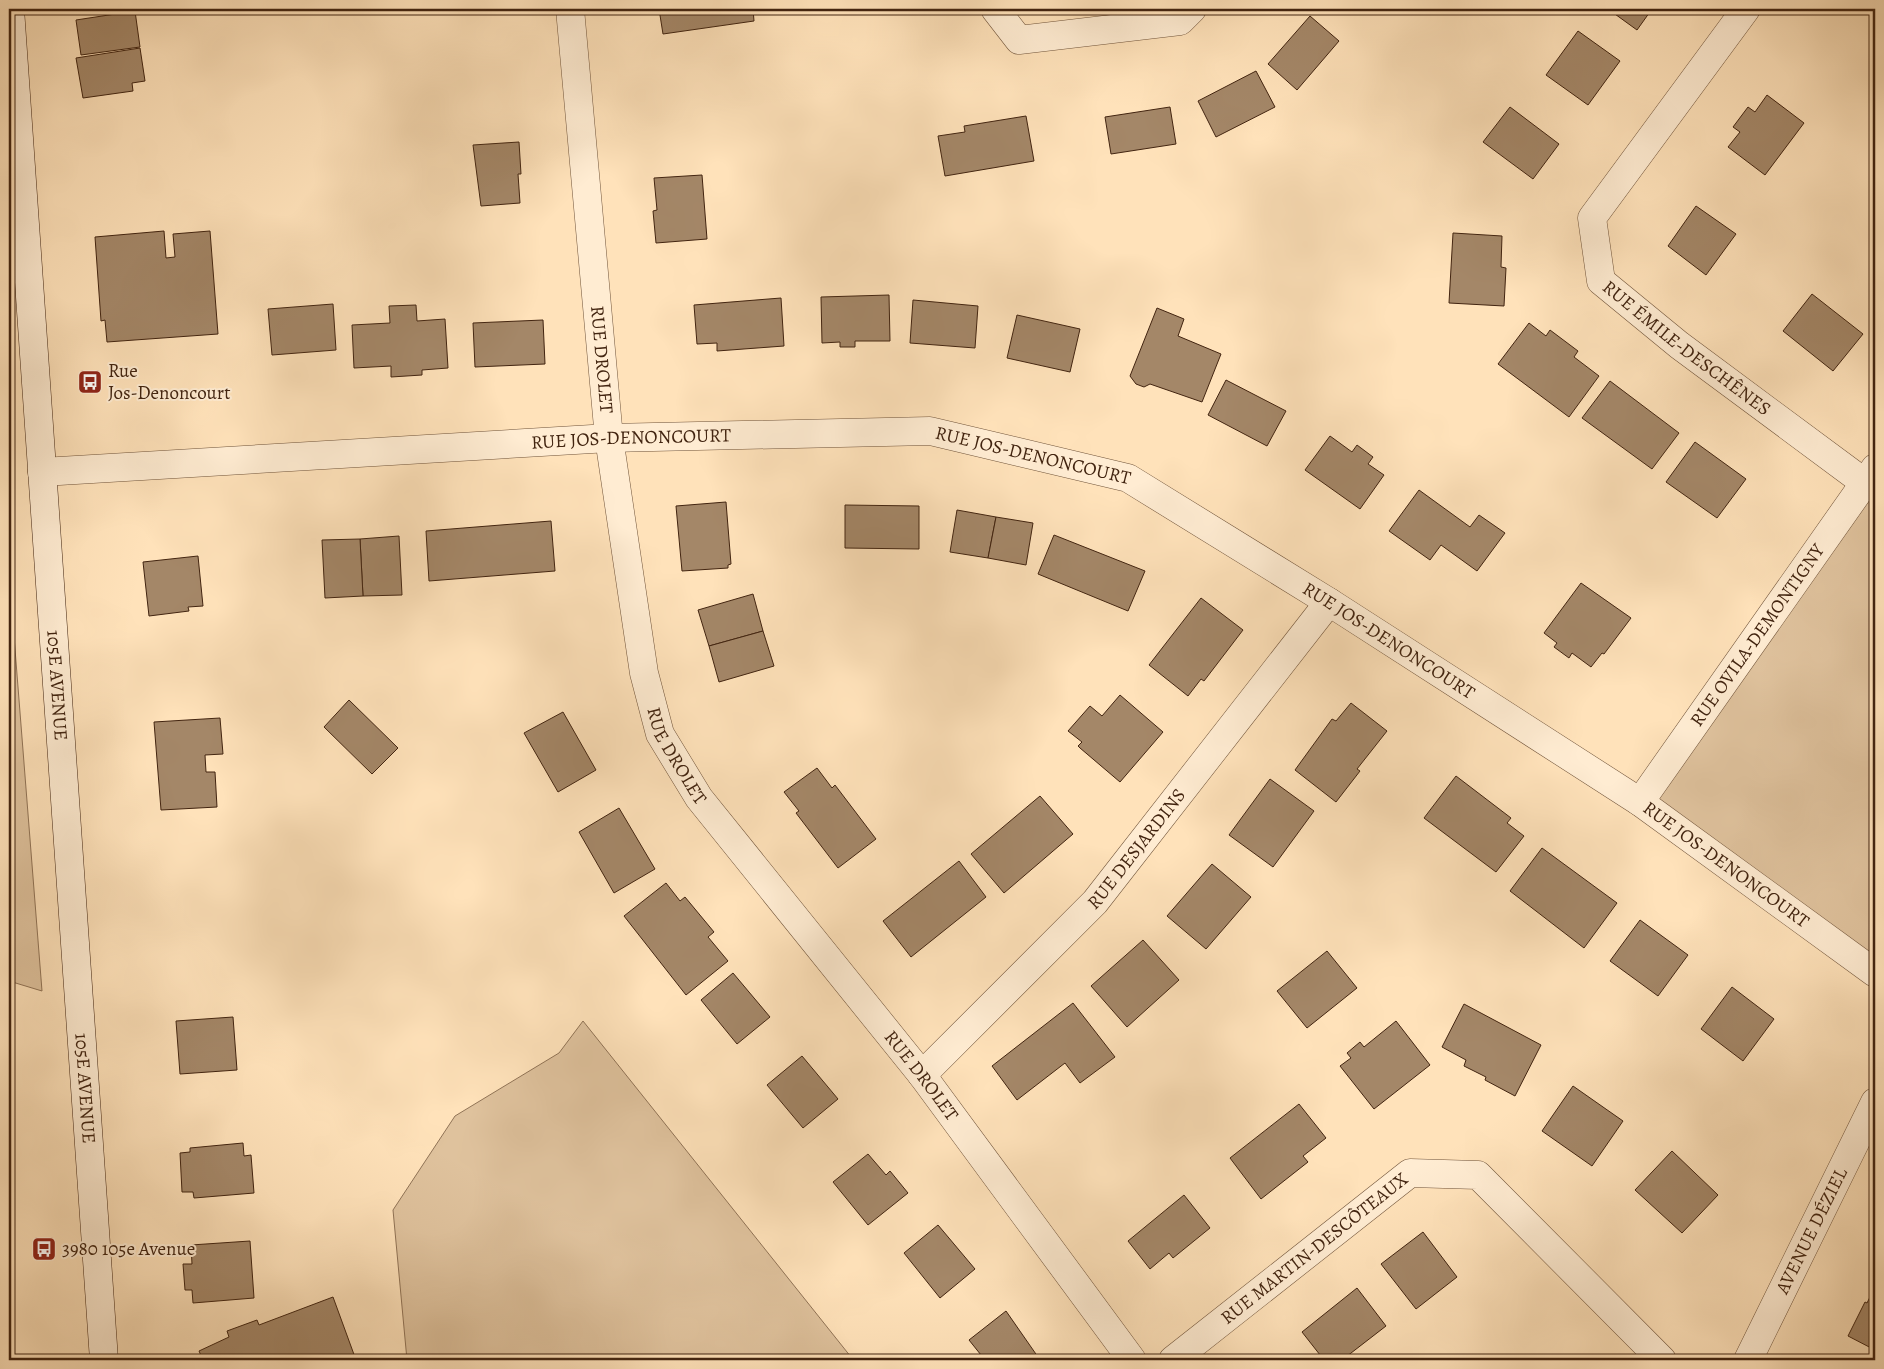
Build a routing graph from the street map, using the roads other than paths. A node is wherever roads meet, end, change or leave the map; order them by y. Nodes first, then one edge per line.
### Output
1 (10, 9) edge
2 (570, 9) edge
3 (995, 9) edge
4 (1192, 9) edge
5 (1746, 9) edge
6 (609, 438) junction
7 (42, 472) junction
8 (1870, 475) edge
9 (1329, 602) junction
10 (1640, 802) junction
11 (1875, 973) edge
12 (922, 1075) junction
13 (1875, 1102) edge
14 (104, 1360) edge
15 (1132, 1360) edge
16 (1174, 1360) edge
17 (1662, 1360) edge
18 (1748, 1360) edge

1 - 7 street, 105E AVENUE
2 - 6 street, RUE DROLET
3 - 4 street
5 - 8 street, RUE ÉMILE-DESCHÊNES
6 - 7 street, RUE JOS-DENONCOURT
6 - 9 street, RUE JOS-DENONCOURT
6 - 12 street, RUE DROLET
7 - 14 street, 105E AVENUE
8 - 10 street, RUE OVILA-DEMONTIGNY
9 - 10 street, RUE JOS-DENONCOURT
9 - 12 street, RUE DESJARDINS
10 - 11 street, RUE JOS-DENONCOURT
12 - 15 street, RUE DROLET
13 - 18 street, AVENUE DÉZIEL
16 - 17 street, RUE MARTIN-DESCÔTEAUX

